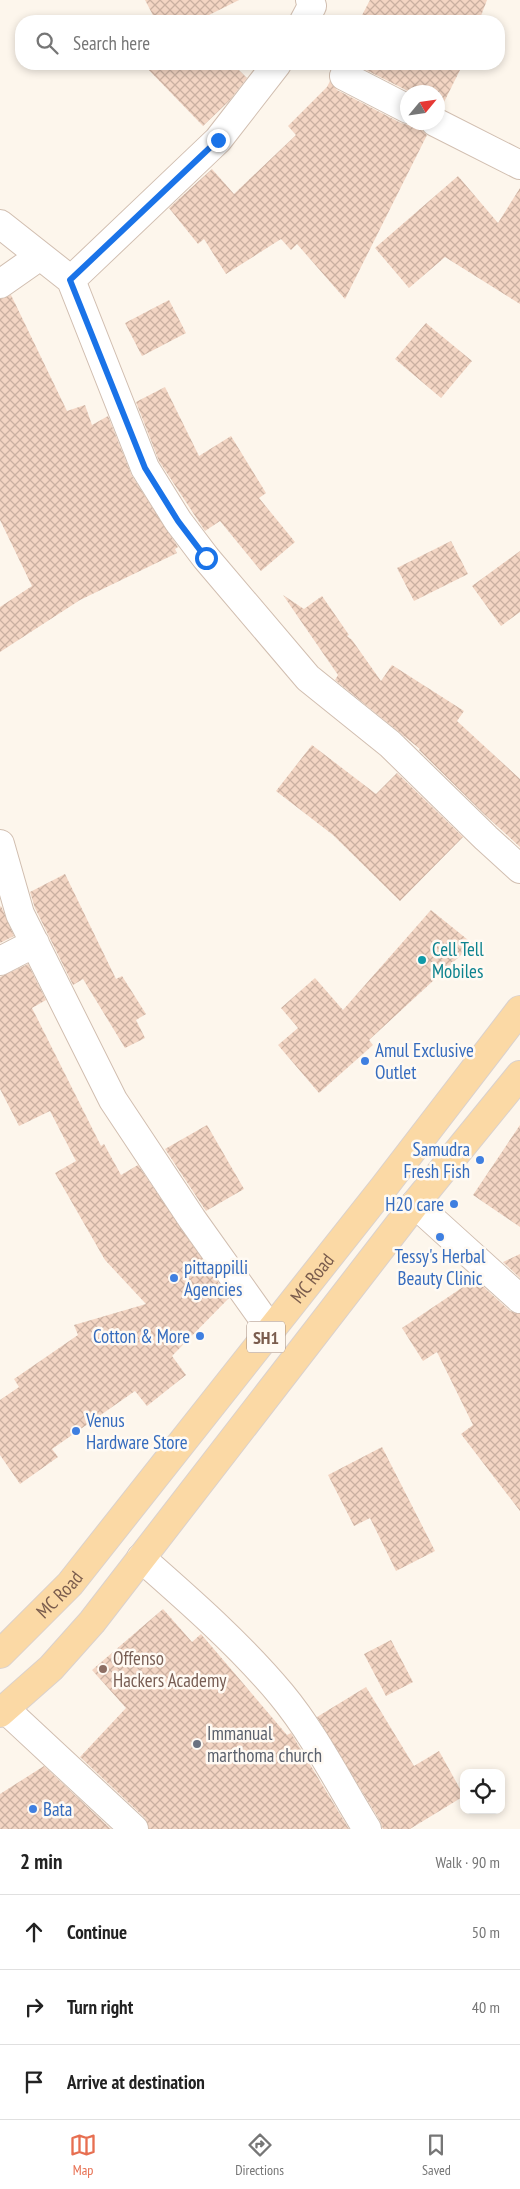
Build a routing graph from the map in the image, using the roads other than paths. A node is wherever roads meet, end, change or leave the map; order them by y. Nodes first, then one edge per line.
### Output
1 (310, 0) edge
2 (307, 15) edge
3 (272, 70) edge
4 (344, 76) dead end
5 (400, 104) edge
6 (445, 127) edge
7 (520, 166) edge
8 (0, 224) edge
9 (40, 256) junction
10 (70, 280) junction
11 (0, 284) edge
12 (0, 844) edge
13 (520, 869) edge
14 (35, 944) junction
15 (0, 961) edge
16 (520, 1010) edge
17 (520, 1075) edge
18 (415, 1204) junction
19 (520, 1299) edge
20 (271, 1330) junction
21 (141, 1558) junction
22 (0, 1654) edge
23 (3, 1711) edge
24 (134, 1829) edge
25 (367, 1829) edge

1 - 2 street
3 - 10 street
4 - 5 street
6 - 7 street
8 - 9 street
9 - 10 street
9 - 11 street
10 - 13 street
12 - 14 street
14 - 15 street
14 - 20 street
16 - 20 main road, MC Road / SH1
17 - 18 main road, MC Road / SH1
18 - 19 street
18 - 21 main road, MC Road / SH1
20 - 22 main road, MC Road / SH1
21 - 23 main road, MC Road / SH1
21 - 25 street
23 - 24 street

